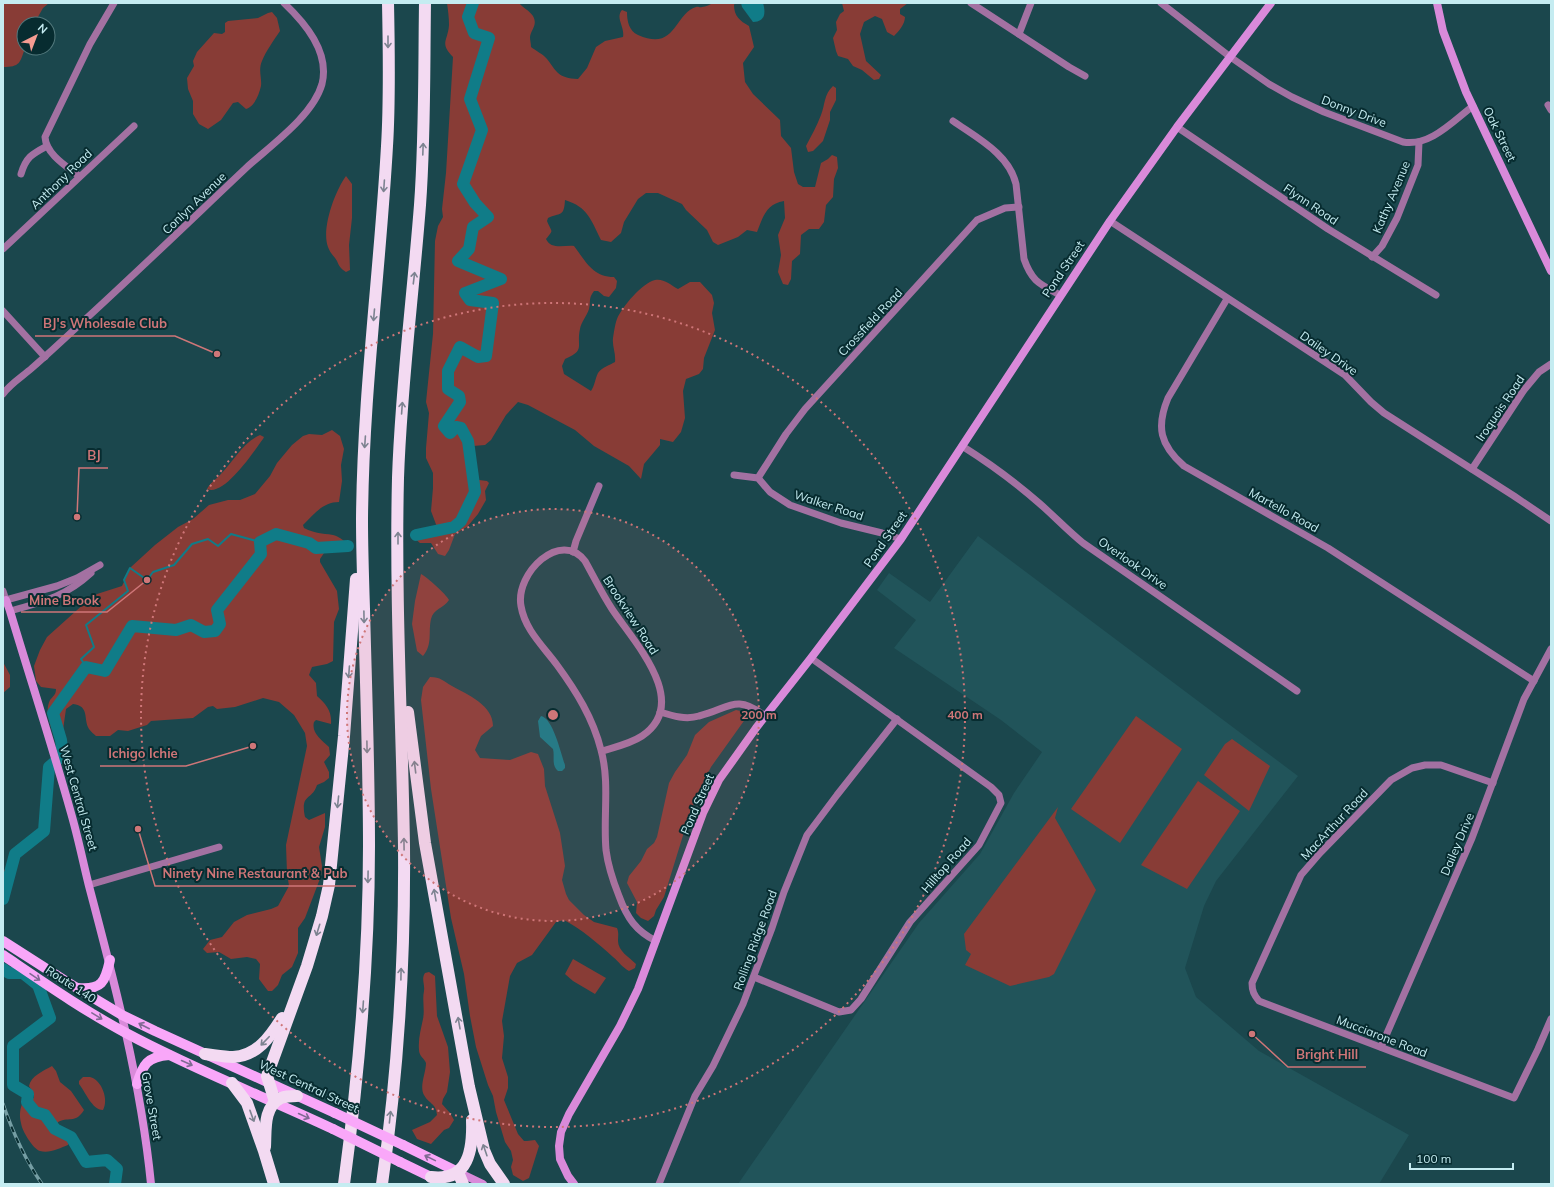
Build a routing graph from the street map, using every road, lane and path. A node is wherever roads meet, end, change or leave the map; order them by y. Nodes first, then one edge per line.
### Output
1 (114, 3) edge
2 (284, 3) edge
3 (388, 3) edge
4 (425, 3) edge
5 (971, 3) edge
6 (1031, 3) edge
7 (1161, 3) edge
8 (1270, 3) edge
9 (1437, 3) edge
10 (1019, 34) junction
11 (1229, 56) junction
12 (1085, 76) dead end
13 (1473, 106) junction
14 (953, 121) dead end
15 (134, 126) dead end
16 (1177, 127) junction
17 (1419, 142) junction
18 (47, 146) junction
19 (22, 174) dead end
20 (79, 176) junction
21 (1019, 207) junction
22 (1110, 221) junction
23 (3, 248) edge
24 (1372, 257) junction
25 (1551, 271) edge
26 (1060, 295) junction
27 (1436, 296) dead end
28 (1227, 299) junction
29 (3, 311) edge
30 (45, 357) junction
31 (1551, 364) edge
32 (3, 394) edge
33 (962, 446) junction
34 (1472, 469) junction
35 (734, 475) dead end
36 (758, 478) junction
37 (598, 486) dead end
38 (1551, 521) edge
39 (362, 522) junction
40 (901, 539) junction
41 (573, 552) junction
42 (398, 577) junction
43 (3, 591) edge
44 (4, 600) edge
45 (6, 612) edge
46 (1551, 649) edge
47 (812, 658) junction
48 (1534, 681) junction
49 (1297, 691) dead end
50 (660, 712) junction
51 (765, 716) junction
52 (897, 719) junction
53 (602, 751) junction
54 (1493, 783) junction
55 (219, 847) dead end
56 (89, 885) junction
57 (3, 941) edge
58 (656, 941) junction
59 (3, 955) edge
60 (110, 960) junction
61 (754, 977) junction
62 (1252, 985) joint
63 (77, 988) junction
64 (295, 997) junction
65 (122, 1014) junction
66 (1551, 1019) edge
67 (127, 1034) junction
68 (1381, 1047) junction
69 (205, 1054) junction
70 (169, 1055) junction
71 (268, 1081) junction
72 (232, 1083) junction
73 (137, 1084) junction
74 (469, 1087) junction
75 (297, 1096) junction
76 (274, 1102) junction
77 (264, 1151) junction
78 (458, 1172) junction
79 (431, 1177) junction
80 (151, 1184) edge
81 (274, 1184) edge
82 (344, 1184) edge
83 (382, 1184) edge
84 (446, 1184) edge
85 (462, 1184) edge
86 (483, 1184) edge
87 (504, 1184) edge
88 (574, 1184) edge
89 (659, 1184) edge

1 - 18 street
2 - 30 street, Conlyn Avenue
3 -> 39 highway
42 -> 4 highway
5 - 10 street
6 - 10 street
7 - 11 street, Donny Drive
8 - 11 main road, Pond Street
9 - 13 main road, Oak Street
10 - 12 street
11 - 16 main road, Pond Street
11 - 17 street, Donny Drive
13 - 17 street, Donny Drive
13 - 25 main road, Oak Street
14 - 21 street
15 - 20 street, Anthony Road
16 - 22 main road, Pond Street
16 - 24 street, Flynn Road
17 - 24 street, Kathy Avenue
18 - 19 street
18 - 20 street
20 - 23 street, Anthony Road
21 - 26 street
21 - 36 street, Crossfield Road
22 - 26 main road, Pond Street
22 - 28 street, Dailey Drive
24 - 27 street, Flynn Road
26 - 33 main road, Pond Street
28 - 34 street, Dailey Drive
28 - 48 street, Martello Road
29 - 30 street
30 - 32 street, Conlyn Avenue
31 - 34 street, Iroquois Road
33 - 40 main road, Pond Street
33 - 49 street, Overlook Drive
34 - 38 street, Dailey Drive
35 - 36 street
36 - 40 street, Walker Road
37 - 41 street
39 -> 64 highway
39 -> 82 highway
40 - 47 main road, Pond Street
41 - 50 street, Brookview Road
41 - 53 street
74 -> 42 highway
83 -> 42 highway
43 - 44 street, West Central Street
44 - 45 main road, West Central Street
44 - 45 street
45 - 56 main road, West Central Street
46 - 48 street, Dailey Drive
47 - 51 main road, Pond Street
47 - 52 street, Hilltop Road
48 - 54 street, Dailey Drive
50 - 51 street
50 - 53 street
51 - 58 main road, Pond Street
52 - 61 street, Rolling Ridge Road
52 - 61 street, Hilltop Road
53 - 58 street
54 - 62 street, MacArthur Road
54 - 68 street, Dailey Drive
55 - 56 street
56 - 60 main road, West Central Street
57 - 63 main road, Route 140
58 - 88 main road, Pond Street
59 -> 67 main road, Route 140
60 - 63 main road
60 - 65 main road, West Central Street
61 - 89 street, Rolling Ridge Road
62 - 68 street, Mucciarone Road
63 - 65 main road, Route 140
64 -> 69 highway
64 - 71 highway
65 - 67 main road, West Central Street
69 -> 65 main road, West Central Street
66 - 68 street, Mucciarone Road
67 - 70 main road
67 - 73 main road, Grove Street
69 - 71 main road, West Central Street
70 -> 72 main road
70 - 73 main road
71 - 75 main road, West Central Street
71 - 76 highway
72 - 76 main road
72 -> 77 highway
73 - 80 main road, Grove Street
74 - 78 highway
87 -> 74 highway
75 - 76 highway
78 -> 75 main road, West Central Street, bridge
76 - 77 highway
76 -> 79 main road, bridge
77 - 81 highway
78 - 79 highway
78 - 85 highway
78 - 86 main road, West Central Street
79 - 84 main road

